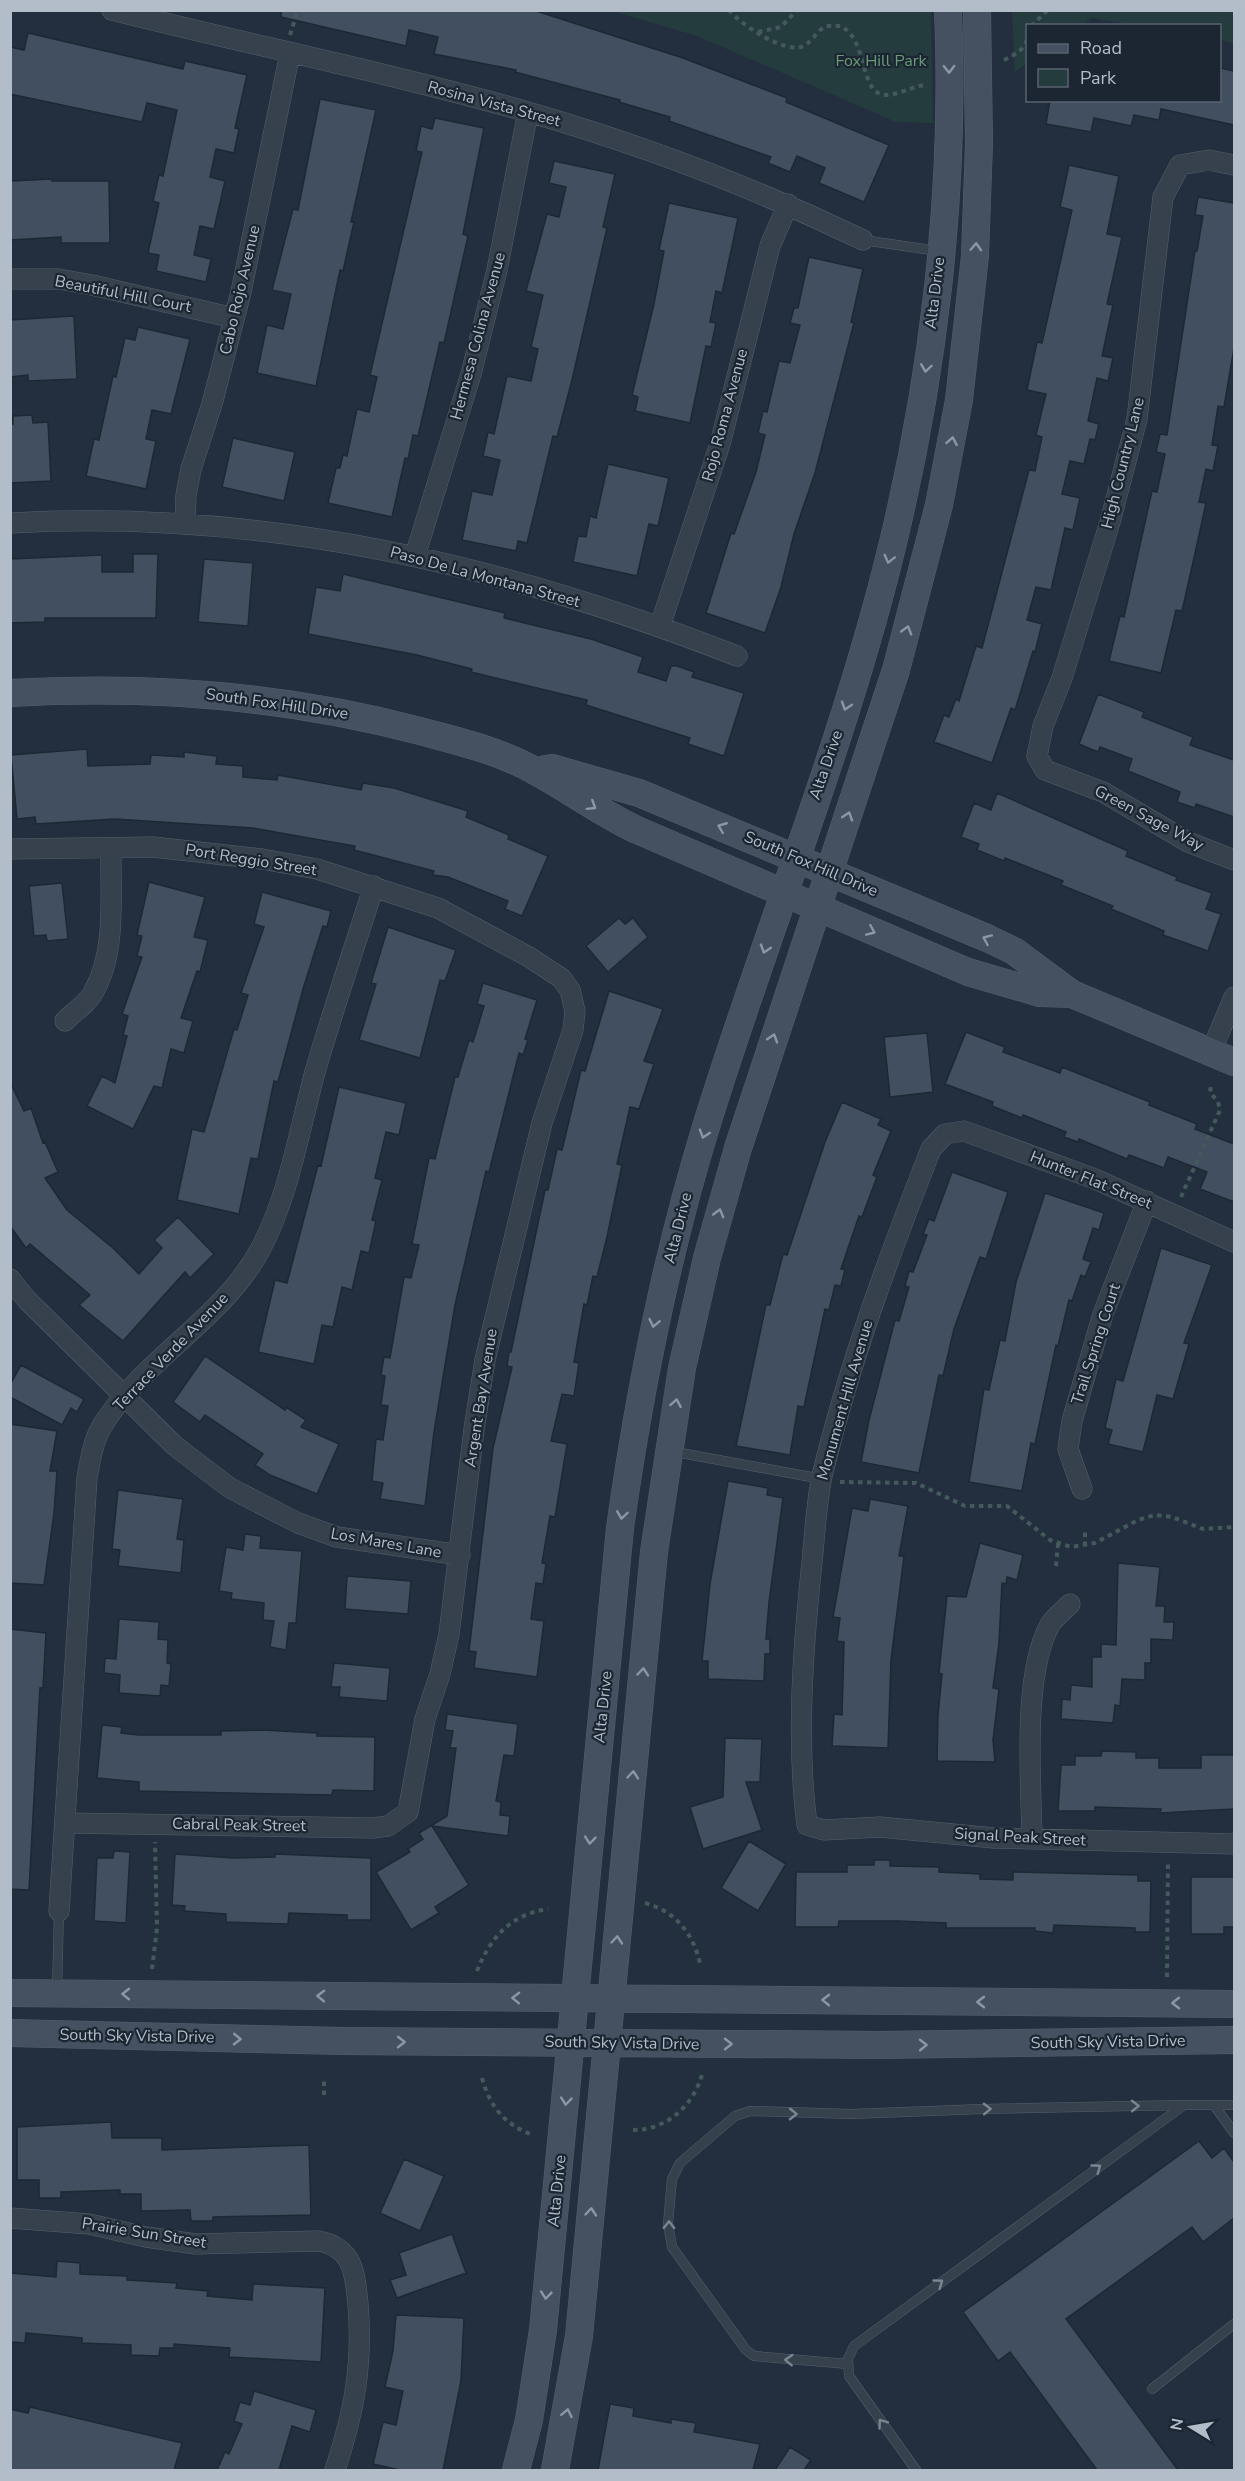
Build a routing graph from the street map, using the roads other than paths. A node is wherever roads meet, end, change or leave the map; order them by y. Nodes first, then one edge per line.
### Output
1 (112, 10) edge
2 (948, 10) edge
3 (977, 10) edge
4 (290, 45) junction
5 (528, 112) junction
6 (1234, 165) edge
7 (788, 204) junction
8 (863, 240) joint
9 (940, 252) junction
10 (10, 279) edge
11 (234, 318) junction
12 (10, 523) edge
13 (184, 524) junction
14 (415, 556) junction
15 (660, 626) junction
16 (737, 656) dead end
17 (10, 693) edge
18 (1037, 756) joint
19 (535, 770) junction
20 (111, 848) junction
21 (10, 849) edge
22 (795, 857) junction
23 (1234, 860) edge
24 (830, 872) junction
25 (374, 886) junction
26 (783, 894) junction
27 (817, 908) junction
28 (570, 990) joint
29 (1072, 994) junction
30 (1234, 997) edge
31 (65, 1021) dead end
32 (1223, 1057) edge
33 (945, 1134) joint
34 (1147, 1201) junction
35 (1234, 1242) edge
36 (10, 1280) edge
37 (125, 1395) junction
38 (668, 1451) junction
39 (829, 1480) junction
40 (1082, 1489) dead end
41 (460, 1555) junction
42 (1070, 1604) dead end
43 (408, 1812) joint
44 (64, 1822) junction
45 (807, 1825) joint
46 (1032, 1837) junction
47 (1234, 1844) edge
48 (59, 1911) joint
49 (10, 1993) edge
50 (57, 1994) junction
51 (574, 1998) junction
52 (611, 1998) junction
53 (1234, 2004) edge
54 (10, 2033) edge
55 (1234, 2040) edge
56 (571, 2042) junction
57 (607, 2043) junction
58 (1184, 2105) junction
59 (1214, 2105) junction
60 (1234, 2105) edge
61 (1234, 2133) edge
62 (10, 2218) edge
63 (1234, 2324) edge
64 (848, 2364) junction
65 (1152, 2390) dead end
66 (335, 2470) edge
67 (516, 2470) edge
68 (555, 2470) edge
69 (916, 2470) edge

1 - 4 street, Rosina Vista Street
2 -> 9 main road, Alta Drive
24 -> 3 main road
4 - 5 street, Rosina Vista Street
4 - 11 street, Cabo Rojo Avenue
5 - 7 street, Rosina Vista Street
5 - 14 street, Hermesa Colina Avenue
6 - 18 street, High Country Lane
7 - 8 street, Rosina Vista Street
7 - 15 street, Rojo Roma Avenue
8 - 9 lane
9 -> 22 main road, Alta Drive
10 - 11 street, Beautiful Hill Court
11 - 13 street, Cabo Rojo Avenue
12 - 13 street, Paso De La Montana Street
13 - 14 street, Paso De La Montana Street
14 - 15 street, Paso De La Montana Street
15 - 16 street, Paso De La Montana Street
17 - 19 main road, South Fox Hill Drive
18 - 23 street, Green Sage Way
22 -> 19 main road, South Fox Hill Drive
19 -> 26 main road, South Fox Hill Drive
20 - 21 street, Port Reggio Street
20 - 25 street, Port Reggio Street
20 - 31 street
22 - 24 main road, South Fox Hill Drive
22 - 26 main road, Alta Drive
24 - 27 main road
29 -> 24 main road, South Fox Hill Drive
25 - 28 street, Port Reggio Street
25 - 37 street, Terrace Verde Avenue
26 - 27 main road, South Fox Hill Drive
26 -> 51 main road, Alta Drive
27 -> 29 main road, South Fox Hill Drive
38 -> 27 main road
28 - 41 street, Argent Bay Avenue
29 - 32 main road, South Fox Hill Drive
30 - 32 street
33 - 34 street, Hunter Flat Street
33 - 39 street, Monument Hill Avenue
34 - 35 street, Hunter Flat Street
34 - 40 street, Trail Spring Court
36 - 37 street, Los Mares Lane
37 - 41 street, Los Mares Lane
37 - 44 street, Terrace Verde Avenue
38 - 39 lane
52 -> 38 main road
39 - 45 street, Monument Hill Avenue
41 - 43 street, Argent Bay Avenue
42 - 46 street
43 - 44 street, Cabral Peak Street
44 - 48 street, Terrace Verde Avenue
45 - 46 street, Signal Peak Street
46 - 47 street, Signal Peak Street
48 - 50 lane
49 - 50 main road
51 -> 50 main road
51 - 52 main road
51 - 56 main road, Alta Drive
53 -> 52 main road
52 - 57 main road
54 -> 56 main road, South Sky Vista Drive
57 -> 55 main road, South Sky Vista Drive
56 - 57 main road, South Sky Vista Drive
56 -> 67 main road, Alta Drive
68 -> 57 main road
58 - 59 lane
64 -> 58 lane
64 -> 58 lane
59 - 60 lane
59 - 61 lane
62 - 66 street, Prairie Sun Street
63 - 65 lane
69 -> 64 lane

